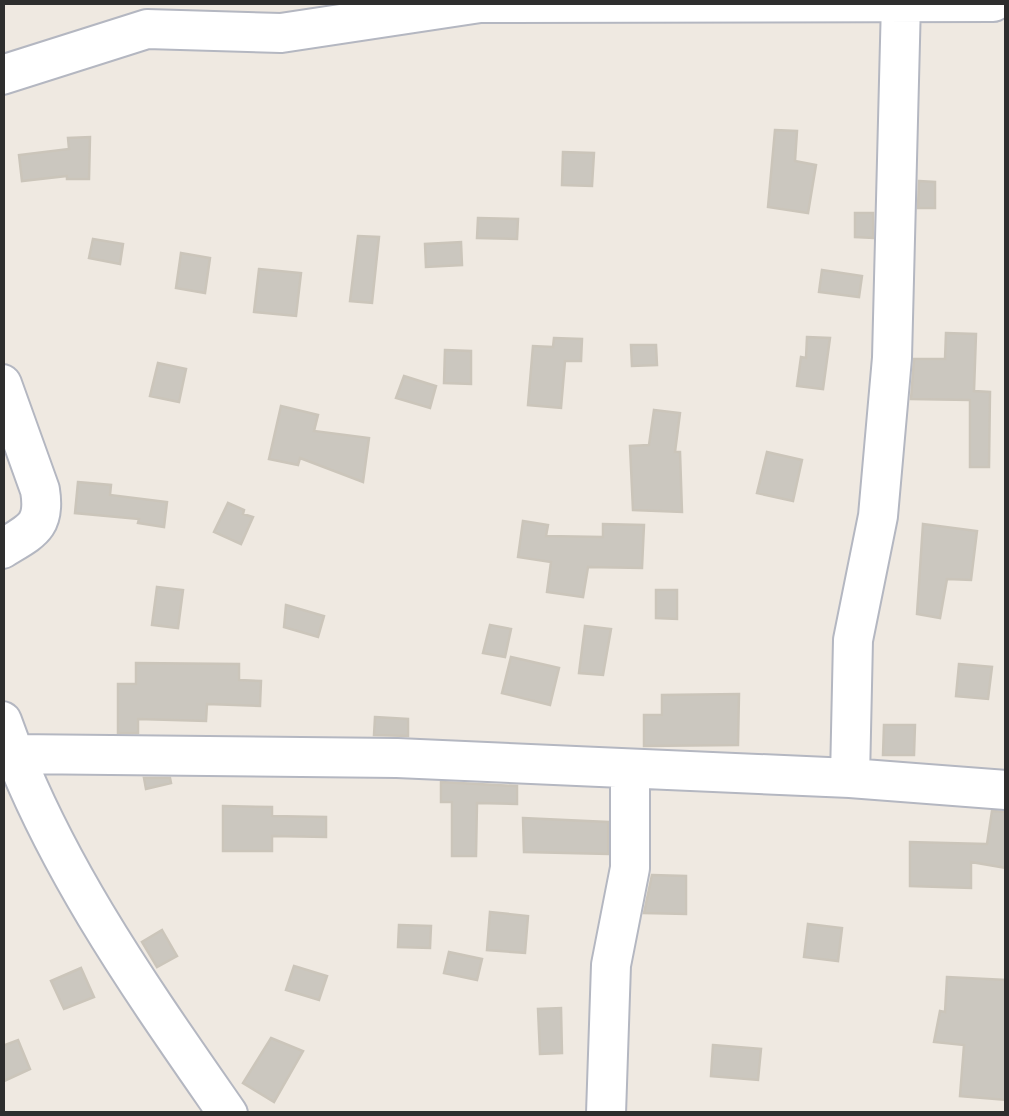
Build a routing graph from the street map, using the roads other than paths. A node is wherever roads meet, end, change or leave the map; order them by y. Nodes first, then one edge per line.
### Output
1 (993, 2) edge
2 (526, 3) edge
3 (901, 4) edge
4 (147, 16) edge
5 (281, 18) edge
6 (2, 75) edge
7 (2, 384) edge
8 (2, 549) edge
9 (8, 737) edge
10 (630, 769) junction
11 (850, 778) junction
12 (1006, 790) edge
13 (228, 1114) edge
14 (606, 1114) edge

1 - 3 street
2 - 3 street
2 - 5 street
3 - 11 street
4 - 5 street
4 - 6 street
7 - 8 street
9 - 10 street
9 - 13 street
10 - 11 street
10 - 14 street
11 - 12 street

